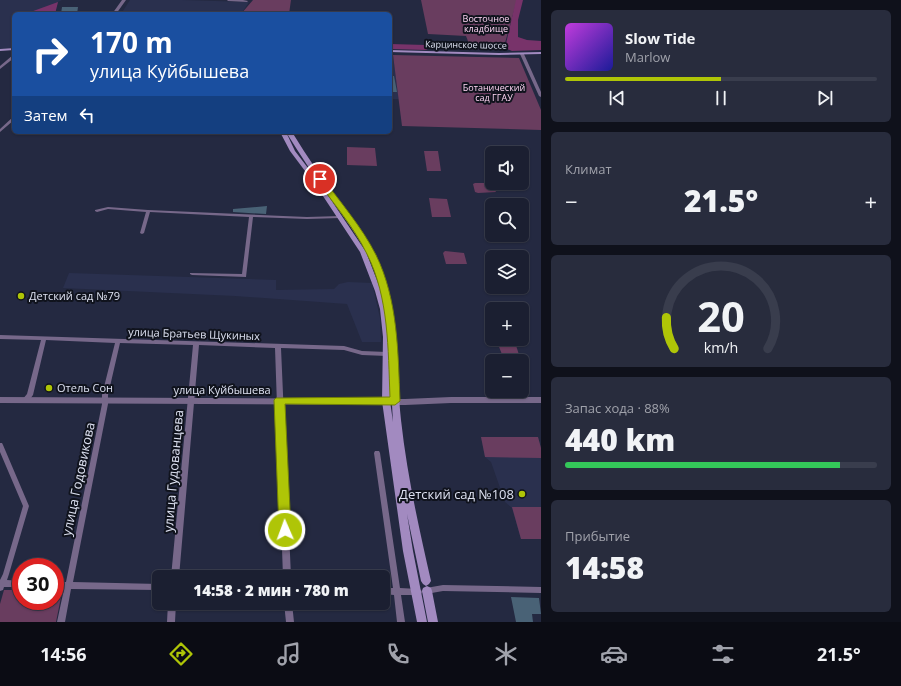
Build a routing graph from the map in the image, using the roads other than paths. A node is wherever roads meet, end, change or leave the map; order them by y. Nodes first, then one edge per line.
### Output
1 (124, 0) edge
2 (228, 0) edge
3 (247, 1) edge
4 (115, 12) edge
5 (12, 49) edge
6 (0, 50) edge
7 (392, 52) edge
8 (541, 54) edge
9 (523, 55) junction
10 (12, 58) edge
11 (0, 68) edge
12 (541, 96) edge
13 (12, 120) edge
14 (0, 131) edge
15 (284, 134) edge
16 (290, 134) edge
17 (296, 150) junction
18 (97, 211) dead end
19 (148, 211) junction
20 (251, 216) junction
21 (340, 217) junction
22 (142, 233) dead end
23 (192, 274) dead end
24 (0, 337) edge
25 (44, 338) junction
26 (118, 341) junction
27 (196, 344) junction
28 (278, 347) junction
29 (387, 354) junction
30 (0, 400) edge
31 (25, 400) junction
32 (106, 400) junction
33 (280, 400) junction
34 (541, 400) edge
35 (191, 401) junction
36 (391, 401) junction
37 (0, 445) edge
38 (377, 453) dead end
39 (176, 570) edge
40 (287, 570) edge
41 (12, 584) edge
42 (1, 585) edge
43 (64, 586) edge
44 (68, 586) junction
45 (426, 586) junction
46 (152, 587) edge
47 (390, 590) edge
48 (541, 590) edge
49 (397, 591) junction
50 (416, 592) junction
51 (172, 610) edge
52 (289, 610) edge
53 (61, 622) edge
54 (171, 622) edge
55 (290, 622) edge
56 (401, 622) edge
57 (422, 622) edge
58 (433, 622) edge

1 - 4 street
2 - 3 street
5 - 6 main road
7 - 9 main road, Карцинское шоссе
8 - 9 main road, Карцинское шоссе
9 - 12 street
10 - 11 street
13 - 14 street
15 - 17 main road
16 - 17 main road
17 - 21 main road
17 - 36 main road
18 - 19 street
19 - 20 street
19 - 22 street
20 - 21 street
20 - 23 street
21 - 29 main road
24 - 25 street, улица Братьев Щукиных
25 - 26 street, улица Братьев Щукиных
25 - 31 street
26 - 27 street, улица Братьев Щукиных
26 - 32 street, улица Годовикова
27 - 28 street, улица Братьев Щукиных
27 - 35 street, улица Гудованцева
28 - 29 street, улица Братьев Щукиных
28 - 33 street
29 - 36 main road
30 - 31 street, улица Куйбышева
31 - 32 street, улица Куйбышева
32 - 35 street, улица Куйбышева
32 - 44 street, улица Годовикова
33 - 35 street, улица Куйбышева
33 - 36 street, улица Куйбышева
33 - 40 street
34 - 36 street, улица Куйбышева
35 - 39 street, улица Гудованцева
36 - 45 main road
36 - 50 main road
37 - 42 street
38 - 49 street
41 - 42 street
43 - 44 street
44 - 46 street
44 - 53 street, улица Годовикова
45 - 48 street
45 - 50 street
45 - 58 main road
47 - 49 street
49 - 50 street
49 - 56 street
50 - 57 main road
51 - 54 street
52 - 55 street

